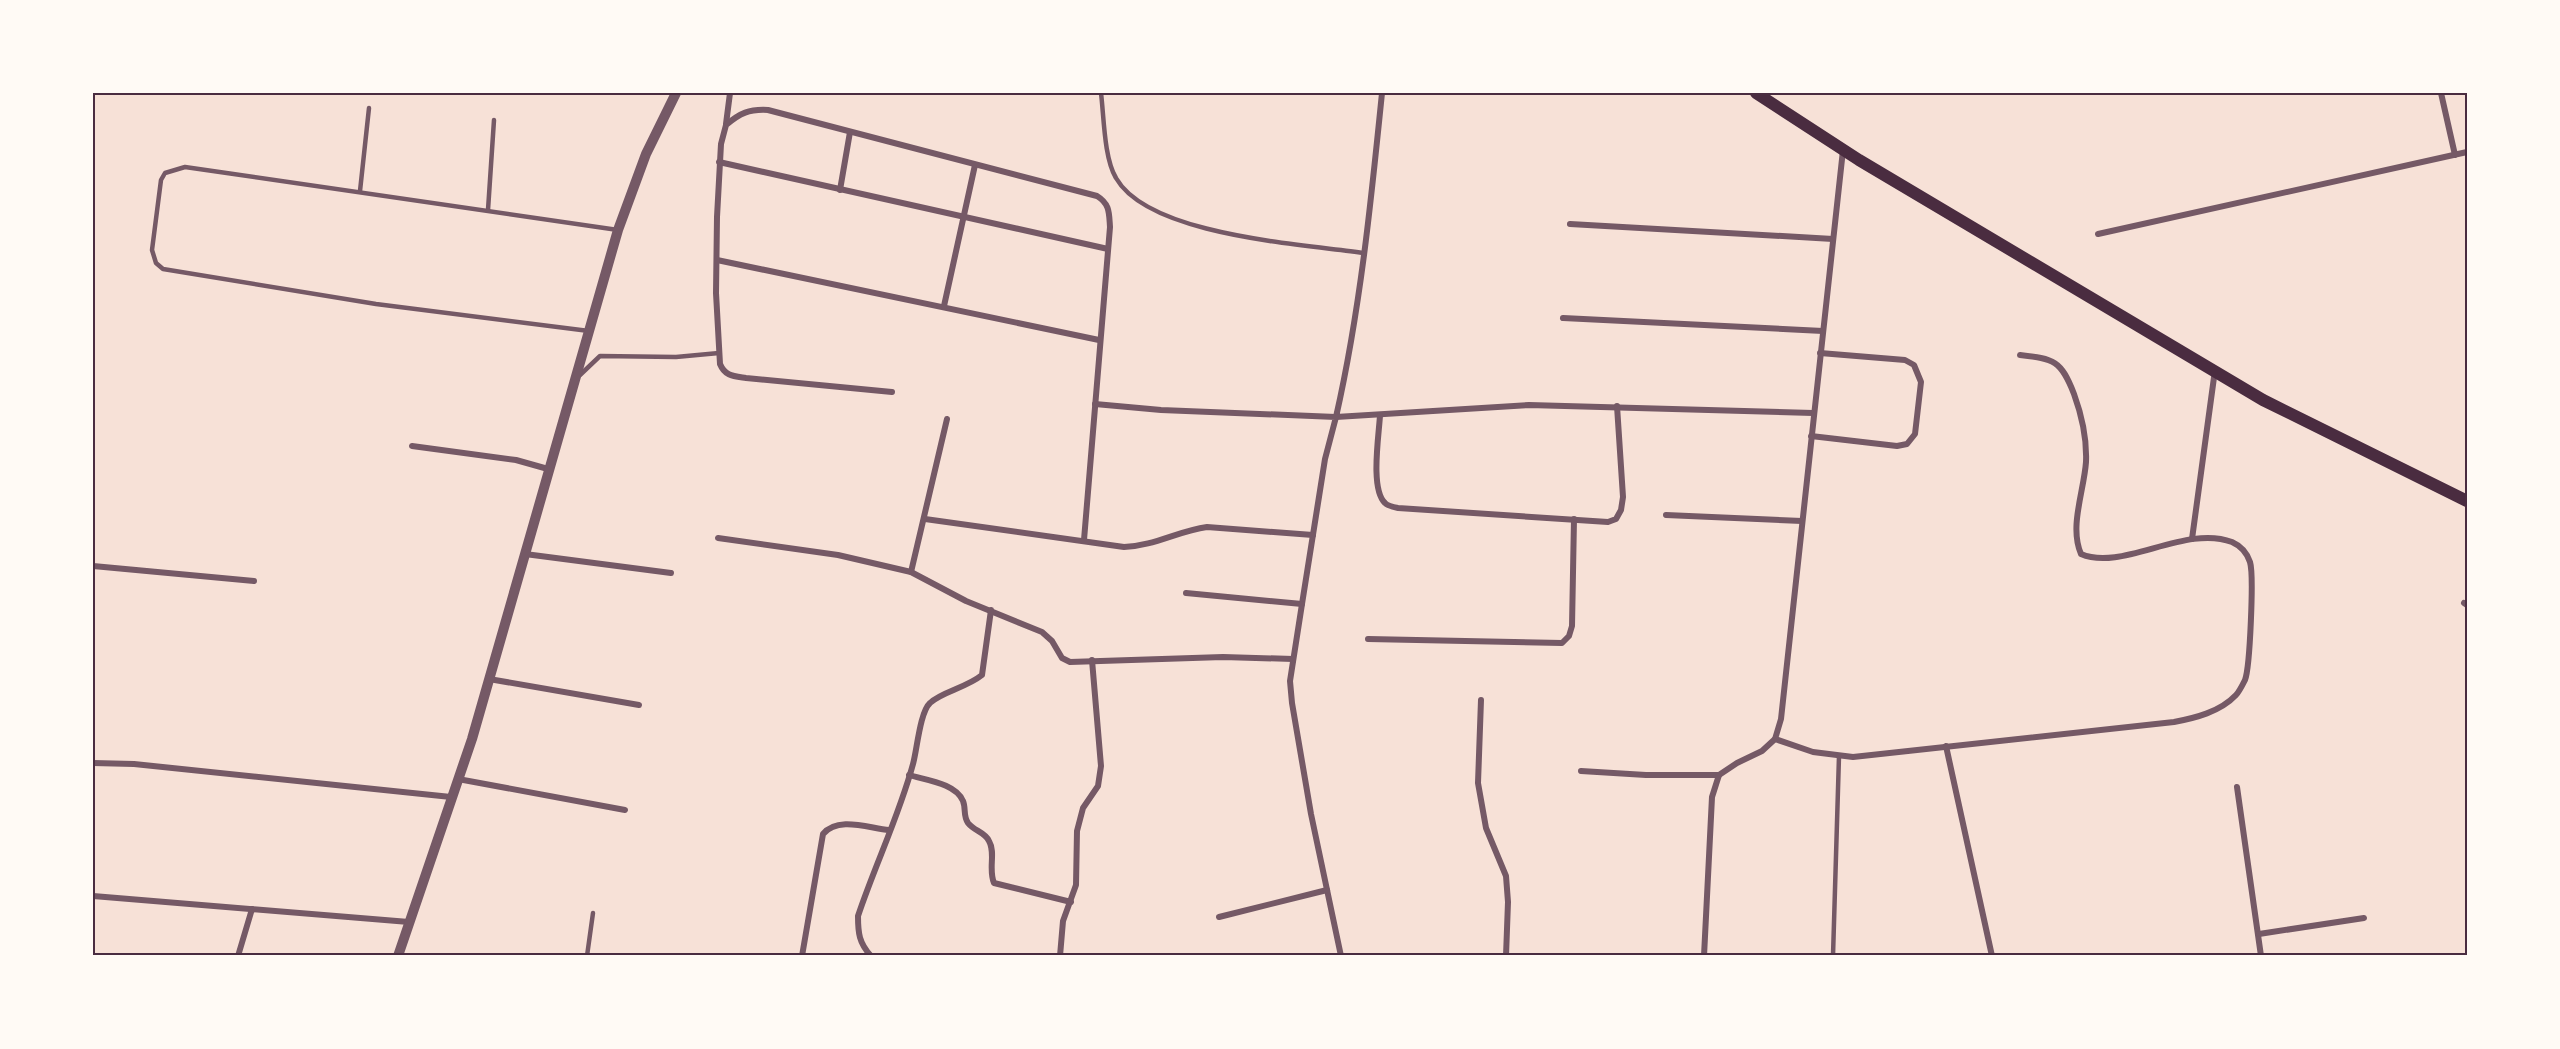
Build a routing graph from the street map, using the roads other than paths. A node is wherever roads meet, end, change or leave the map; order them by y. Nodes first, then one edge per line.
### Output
1 (676, 93) edge
2 (730, 93) edge
3 (1101, 93) edge
4 (1382, 93) edge
5 (1756, 93) edge
6 (2441, 93) edge
7 (369, 108) dead end
8 (494, 120) dead end
9 (726, 125) junction
10 (850, 132) junction
11 (1844, 149) junction
12 (2467, 152) edge
13 (2455, 155) junction
14 (719, 162) junction
15 (975, 165) junction
16 (840, 190) junction
17 (360, 191) junction
18 (488, 210) junction
19 (964, 217) junction
20 (1570, 224) dead end
21 (618, 230) junction
22 (2098, 234) dead end
23 (1833, 238) junction
24 (1108, 249) junction
25 (1364, 253) junction
26 (717, 260) junction
27 (944, 306) junction
28 (1563, 318) dead end
29 (589, 331) junction
30 (1822, 331) junction
31 (1099, 340) junction
32 (719, 353) junction
33 (1820, 353) junction
34 (2020, 355) dead end
35 (2215, 370) junction
36 (574, 381) junction
37 (892, 392) dead end
38 (1095, 404) junction
39 (1617, 406) junction
40 (1813, 413) junction
41 (1380, 415) junction
42 (1336, 417) junction
43 (947, 419) dead end
44 (1811, 436) junction
45 (412, 446) dead end
46 (548, 469) junction
47 (2467, 501) edge
48 (1666, 515) dead end
49 (926, 519) junction
50 (1575, 519) junction
51 (1802, 521) junction
52 (1313, 535) junction
53 (718, 538) dead end
54 (2192, 539) junction
55 (1084, 540) junction
56 (524, 554) junction
57 (93, 566) edge
58 (911, 572) junction
59 (671, 573) dead end
60 (254, 581) dead end
61 (1186, 593) dead end
62 (1302, 604) junction
63 (990, 610) junction
64 (1368, 639) dead end
65 (1293, 659) junction
66 (1092, 660) junction
67 (489, 679) junction
68 (1481, 700) dead end
69 (639, 705) dead end
70 (1775, 739) junction
71 (1946, 747) junction
72 (1839, 756) junction
73 (93, 762) edge
74 (1581, 771) dead end
75 (909, 775) junction
76 (1719, 776) junction
77 (457, 779) junction
78 (2237, 787) dead end
79 (451, 797) junction
80 (625, 810) dead end
81 (889, 830) junction
82 (1327, 890) junction
83 (93, 896) edge
84 (1071, 902) junction
85 (252, 909) junction
86 (593, 913) dead end
87 (1219, 917) dead end
88 (2364, 918) dead end
89 (409, 922) junction
90 (2259, 934) junction
91 (238, 956) edge
92 (398, 956) edge
93 (587, 956) edge
94 (802, 956) edge
95 (871, 956) edge
96 (1060, 956) edge
97 (1341, 956) edge
98 (1506, 956) edge
99 (1704, 956) edge
100 (1833, 956) edge
101 (1992, 956) edge
102 (2261, 956) edge

1 - 21 street
2 - 9 street
3 - 25 lane
4 - 25 street
5 - 11 main road
6 - 13 street
7 - 17 lane
8 - 18 lane
9 - 10 street
9 - 14 street
10 - 15 street
10 - 16 street
11 - 23 street
11 - 35 main road
12 - 13 street
13 - 22 street
14 - 16 street
14 - 26 street
15 - 19 street
15 - 24 street
16 - 19 street
17 - 18 lane
17 - 29 lane
18 - 21 lane
19 - 24 street
19 - 27 street
20 - 23 street
21 - 29 street
23 - 30 street
24 - 31 street
25 - 42 street
26 - 27 street
26 - 32 street
27 - 31 street
28 - 30 street
29 - 36 street
30 - 33 street
31 - 38 street
32 - 36 lane
32 - 37 street
33 - 40 street
33 - 44 street
34 - 54 street
35 - 47 main road
35 - 54 street
36 - 46 street
38 - 42 street
38 - 55 street
39 - 40 street
39 - 41 street
39 - 50 street
40 - 44 street
41 - 42 street
41 - 50 street
42 - 52 street
43 - 49 street
44 - 51 street
45 - 46 street
46 - 56 street
48 - 51 street
49 - 55 street
49 - 58 street
50 - 64 street
51 - 70 street
52 - 55 street
52 - 62 street
53 - 58 street
54 - 71 street
56 - 59 street
56 - 67 street
57 - 60 street
58 - 63 street
61 - 62 street
62 - 65 street
63 - 66 street
63 - 75 street
65 - 66 street
65 - 82 street
66 - 84 street
67 - 69 street
67 - 77 street
68 - 98 street
70 - 72 street
70 - 76 street
71 - 72 street
71 - 101 street
72 - 100 lane
73 - 79 street
74 - 76 street
75 - 81 street
75 - 84 street
76 - 99 street
77 - 79 street
77 - 80 street
78 - 90 street
79 - 89 street
81 - 94 street
81 - 95 street
82 - 87 street
82 - 97 street
83 - 85 street
84 - 96 street
85 - 89 street
85 - 91 street
86 - 93 lane
88 - 90 street
89 - 92 street
90 - 102 street

